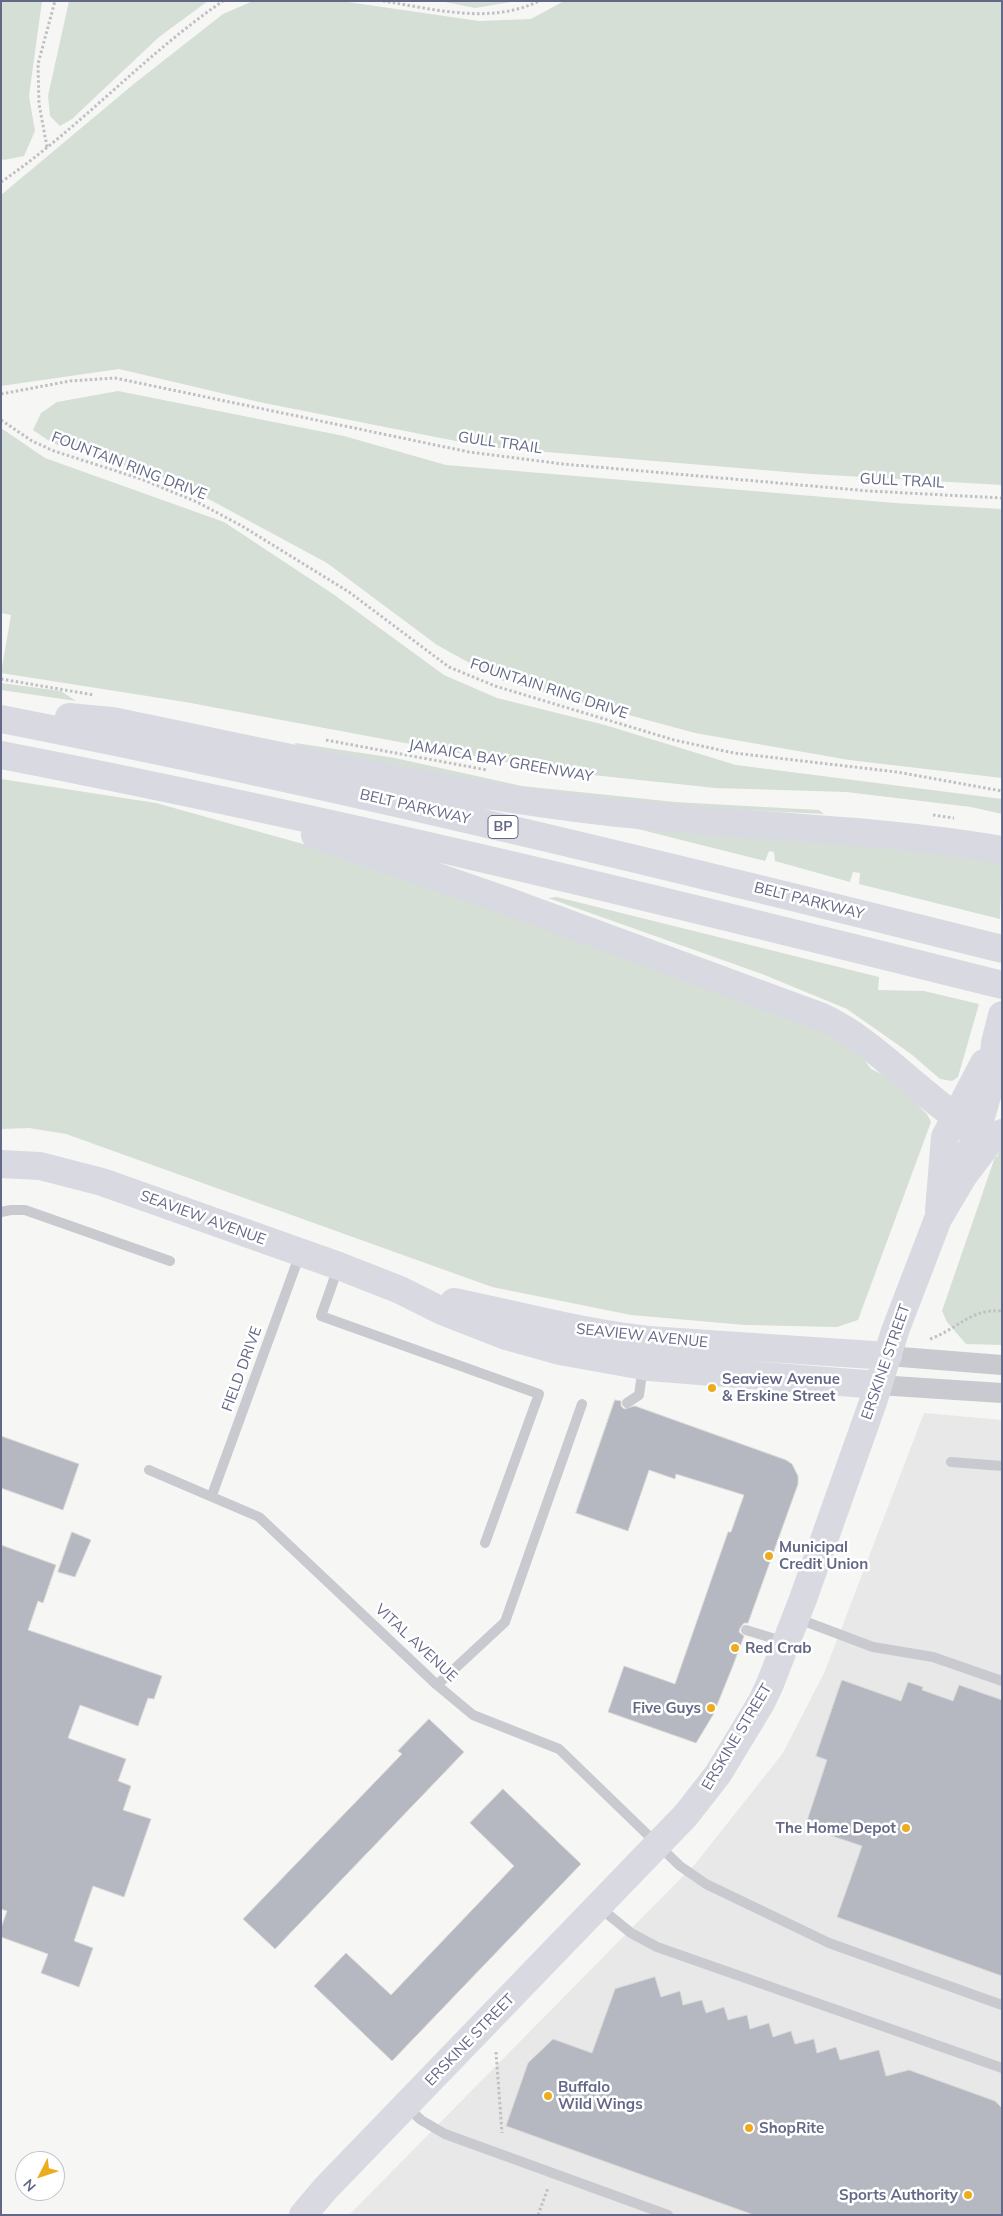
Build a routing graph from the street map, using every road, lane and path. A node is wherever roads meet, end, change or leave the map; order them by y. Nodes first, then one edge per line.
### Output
1 (55, 1) edge
2 (223, 1) edge
3 (383, 1) edge
4 (539, 1) edge
5 (47, 147) junction
6 (1, 182) edge
7 (1, 394) edge
8 (1, 420) edge
9 (1002, 498) edge
10 (1, 679) edge
11 (99, 696) dead end
12 (1, 712) edge
13 (1, 719) edge
14 (322, 739) dead end
15 (1, 755) edge
16 (488, 770) dead end
17 (1002, 791) edge
18 (227, 802) junction
19 (926, 815) dead end
20 (955, 818) dead end
21 (1002, 850) edge
22 (1002, 949) edge
23 (1002, 985) edge
24 (1002, 1015) edge
25 (995, 1043) junction
26 (955, 1116) junction
27 (1002, 1133) edge
28 (1, 1164) edge
29 (964, 1175) junction
30 (1, 1212) edge
31 (938, 1219) junction
32 (301, 1253) junction
33 (170, 1260) dead end
34 (339, 1266) junction
35 (400, 1290) junction
36 (1002, 1311) edge
37 (943, 1334) dead end
38 (888, 1356) junction
39 (1002, 1365) edge
40 (644, 1366) junction
41 (878, 1385) junction
42 (1002, 1393) edge
43 (638, 1395) junction
44 (627, 1403) dead end
45 (582, 1404) dead end
46 (640, 1408) dead end
47 (952, 1462) dead end
48 (1002, 1466) edge
49 (149, 1470) dead end
50 (212, 1495) junction
51 (485, 1543) dead end
52 (746, 1630) dead end
53 (791, 1630) junction
54 (1002, 1681) edge
55 (437, 1685) junction
56 (658, 1845) junction
57 (598, 1907) junction
58 (1002, 2005) edge
59 (496, 2052) dead end
60 (1002, 2068) edge
61 (406, 2106) junction
62 (502, 2133) dead end
63 (548, 2188) dead end
64 (303, 2215) edge
65 (538, 2215) edge
66 (668, 2215) edge

1 - 5 path
2 - 5 path
3 - 4 path
5 - 6 path
7 - 9 path, GULL TRAIL
8 - 17 path, FOUNTAIN RING DRIVE
10 - 11 path
12 - 21 main road
13 - 22 main road, BELT PARKWAY / BP
14 - 16 path, JAMAICA BAY GREENWAY
15 - 18 main road, BP
18 - 23 main road, BP
18 - 26 main road
19 - 20 path
24 - 25 main road, ERSKINE STREET
25 - 26 main road, ERSKINE STREET
25 - 29 main road, ERSKINE STREET
26 - 31 main road, ERSKINE STREET
27 - 29 main road
28 - 32 main road, SEAVIEW AVENUE
29 - 31 main road, ERSKINE STREET
30 - 33 lane
31 - 38 main road, ERSKINE STREET
32 - 34 main road, SEAVIEW AVENUE
32 - 50 lane, FIELD DRIVE
34 - 35 main road, SEAVIEW AVENUE
34 - 51 lane
35 - 38 main road, SEAVIEW AVENUE
35 - 40 main road, SEAVIEW AVENUE
36 - 37 path
38 - 39 street
38 - 41 main road, ERSKINE STREET
40 - 41 main road, SEAVIEW AVENUE
40 - 43 lane
41 - 42 street
41 - 53 main road, ERSKINE STREET
43 - 44 lane
43 - 46 lane
45 - 55 lane
47 - 48 lane
49 - 50 lane, VITAL AVENUE
50 - 55 lane, VITAL AVENUE
52 - 53 lane
53 - 54 lane
53 - 56 main road, ERSKINE STREET
55 - 56 lane, VITAL AVENUE
56 - 57 main road, ERSKINE STREET
56 - 58 lane, VITAL AVENUE
57 - 60 lane
57 - 61 main road, ERSKINE STREET
59 - 62 path
61 - 64 main road, ERSKINE STREET
61 - 66 lane
63 - 65 path

